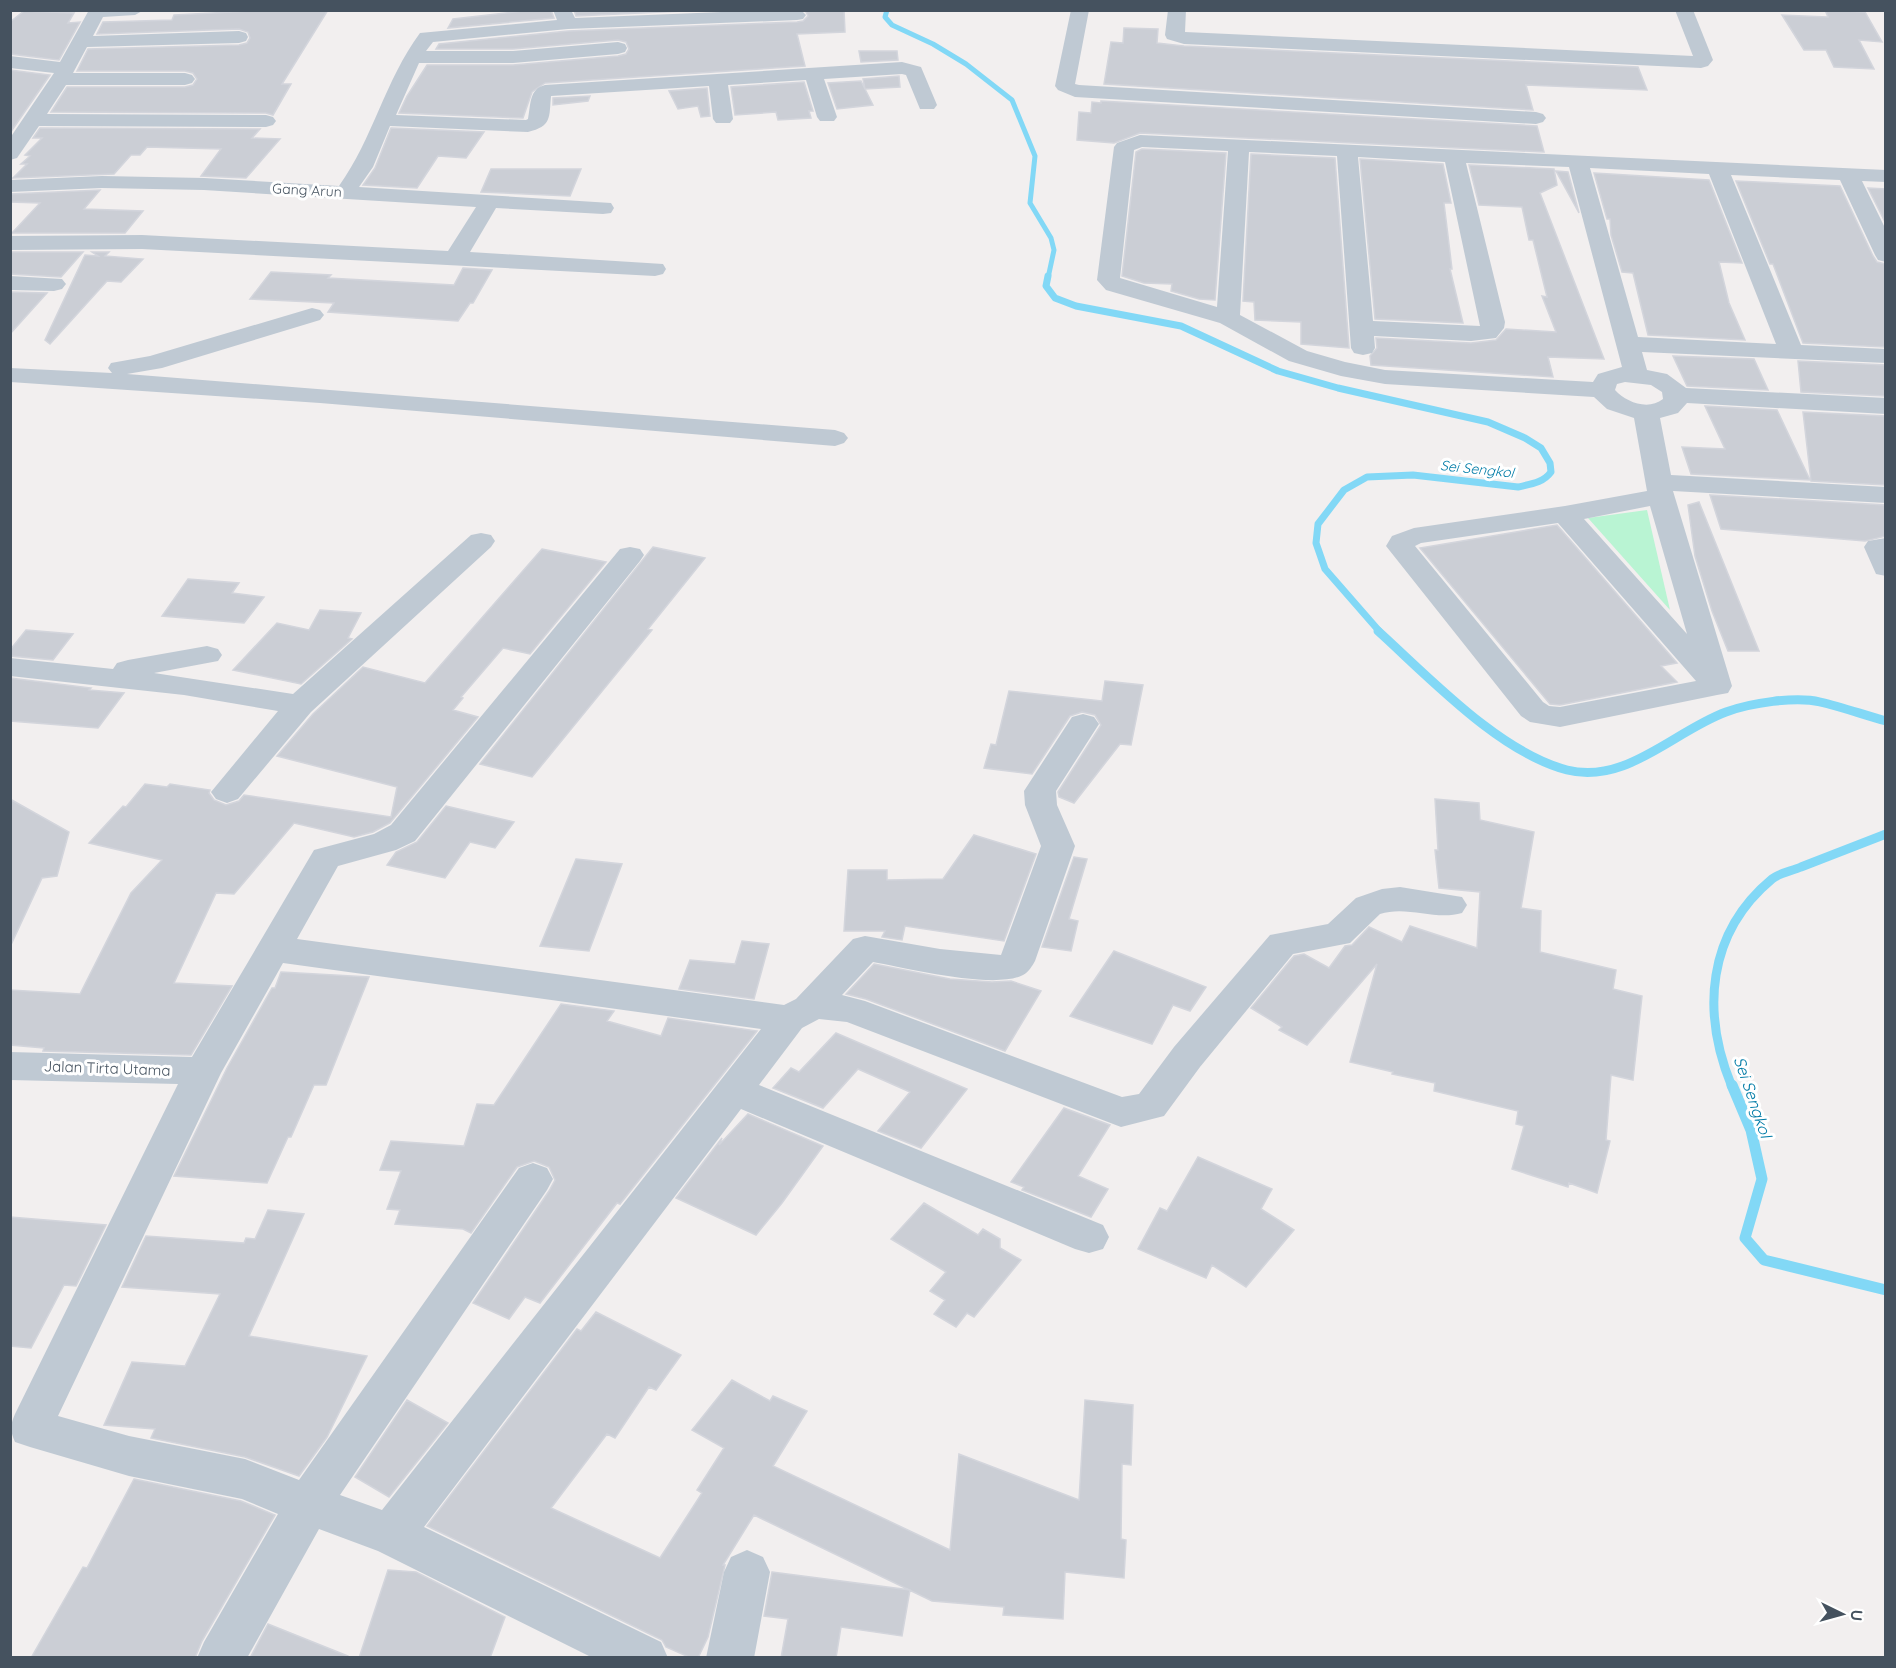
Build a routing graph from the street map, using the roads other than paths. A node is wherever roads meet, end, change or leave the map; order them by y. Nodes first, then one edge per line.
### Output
1 (135, 10) edge
2 (485, 10) edge
3 (1080, 10) edge
4 (1177, 10) edge
5 (1684, 10) edge
6 (98, 11) edge
7 (726, 14) edge
8 (797, 15) dead end
9 (565, 17) edge
10 (493, 30) junction
11 (239, 37) dead end
12 (81, 42) junction
13 (618, 48) dead end
14 (412, 57) junction
15 (10, 62) edge
16 (813, 73) junction
17 (63, 74) junction
18 (185, 79) dead end
19 (718, 79) junction
20 (927, 105) dead end
21 (827, 117) dead end
22 (1536, 118) dead end
23 (723, 119) dead end
24 (32, 120) junction
25 (383, 120) junction
26 (266, 121) dead end
27 (1239, 145) junction
28 (1347, 150) junction
29 (10, 154) edge
30 (1454, 155) junction
31 (1578, 162) junction
32 (1718, 169) junction
33 (1848, 174) junction
34 (1886, 176) edge
35 (10, 186) edge
36 (345, 192) junction
37 (490, 201) junction
38 (603, 208) dead end
39 (10, 243) edge
40 (1886, 255) edge
41 (455, 258) junction
42 (656, 269) dead end
43 (10, 283) edge
44 (54, 284) dead end
45 (312, 315) dead end
46 (1228, 318) junction
47 (1361, 328) junction
48 (1629, 344) junction
49 (1791, 351) junction
50 (1886, 356) edge
51 (10, 361) edge
52 (1364, 374) junction
53 (1636, 374) junction
54 (10, 375) edge
55 (1602, 390) junction
56 (1677, 395) junction
57 (1886, 406) edge
58 (1644, 411) junction
59 (835, 438) dead end
60 (1660, 489) junction
61 (1886, 495) edge
62 (1565, 514) junction
63 (481, 541) dead end
64 (1886, 546) edge
65 (630, 555) dead end
66 (1886, 568) edge
67 (207, 655) dead end
68 (10, 667) edge
69 (94, 676) junction
70 (1717, 686) junction
71 (300, 705) junction
72 (1083, 724) dead end
73 (227, 792) dead end
74 (1450, 905) dead end
75 (275, 949) junction
76 (800, 1012) junction
77 (10, 1066) edge
78 (203, 1071) junction
79 (733, 1090) junction
80 (533, 1179) dead end
81 (1089, 1237) dead end
82 (20, 1427) edge
83 (308, 1505) junction
84 (391, 1534) junction
85 (747, 1572) dead end
86 (221, 1658) edge
87 (644, 1658) edge
88 (730, 1658) edge

1 - 6 street
2 - 10 street
3 - 22 street
4 - 5 street
6 - 12 street
7 - 8 street
7 - 9 street
9 - 10 street
10 - 14 street
11 - 12 street
12 - 17 street
13 - 14 street
14 - 25 street
15 - 17 street
16 - 19 street
16 - 20 street
16 - 21 street
17 - 18 street
17 - 24 street
19 - 23 street
19 - 25 street
24 - 26 street
24 - 29 street
25 - 36 street
27 - 28 street
27 - 46 street
27 - 46 street
28 - 30 street
28 - 47 street
30 - 31 street
30 - 47 street
31 - 32 street
31 - 48 street
32 - 33 street
32 - 49 street
33 - 34 street
33 - 40 street
35 - 36 street, Gang Arun
36 - 37 street, Gang Arun
37 - 38 street, Gang Arun
37 - 41 street
39 - 41 street
41 - 42 street
43 - 44 street
45 - 51 street
46 - 52 street
47 - 52 street
48 - 49 street
48 - 53 street
49 - 50 street
52 - 55 street
53 - 55 street
53 - 56 street
54 - 59 street
55 - 58 street
56 - 57 street
56 - 58 street
58 - 60 street
60 - 61 street
60 - 62 street
60 - 70 street
62 - 70 street
62 - 70 street
63 - 71 street
64 - 66 street
65 - 75 street
67 - 69 street
68 - 69 street
69 - 71 street
71 - 73 street
72 - 76 street
74 - 76 street
75 - 76 street
75 - 78 street
76 - 79 street
77 - 78 street, Jalan Tirta Utama
78 - 82 street
79 - 81 street
79 - 84 street
80 - 83 street
82 - 83 street
83 - 84 street
83 - 86 street
84 - 87 street
85 - 88 street

